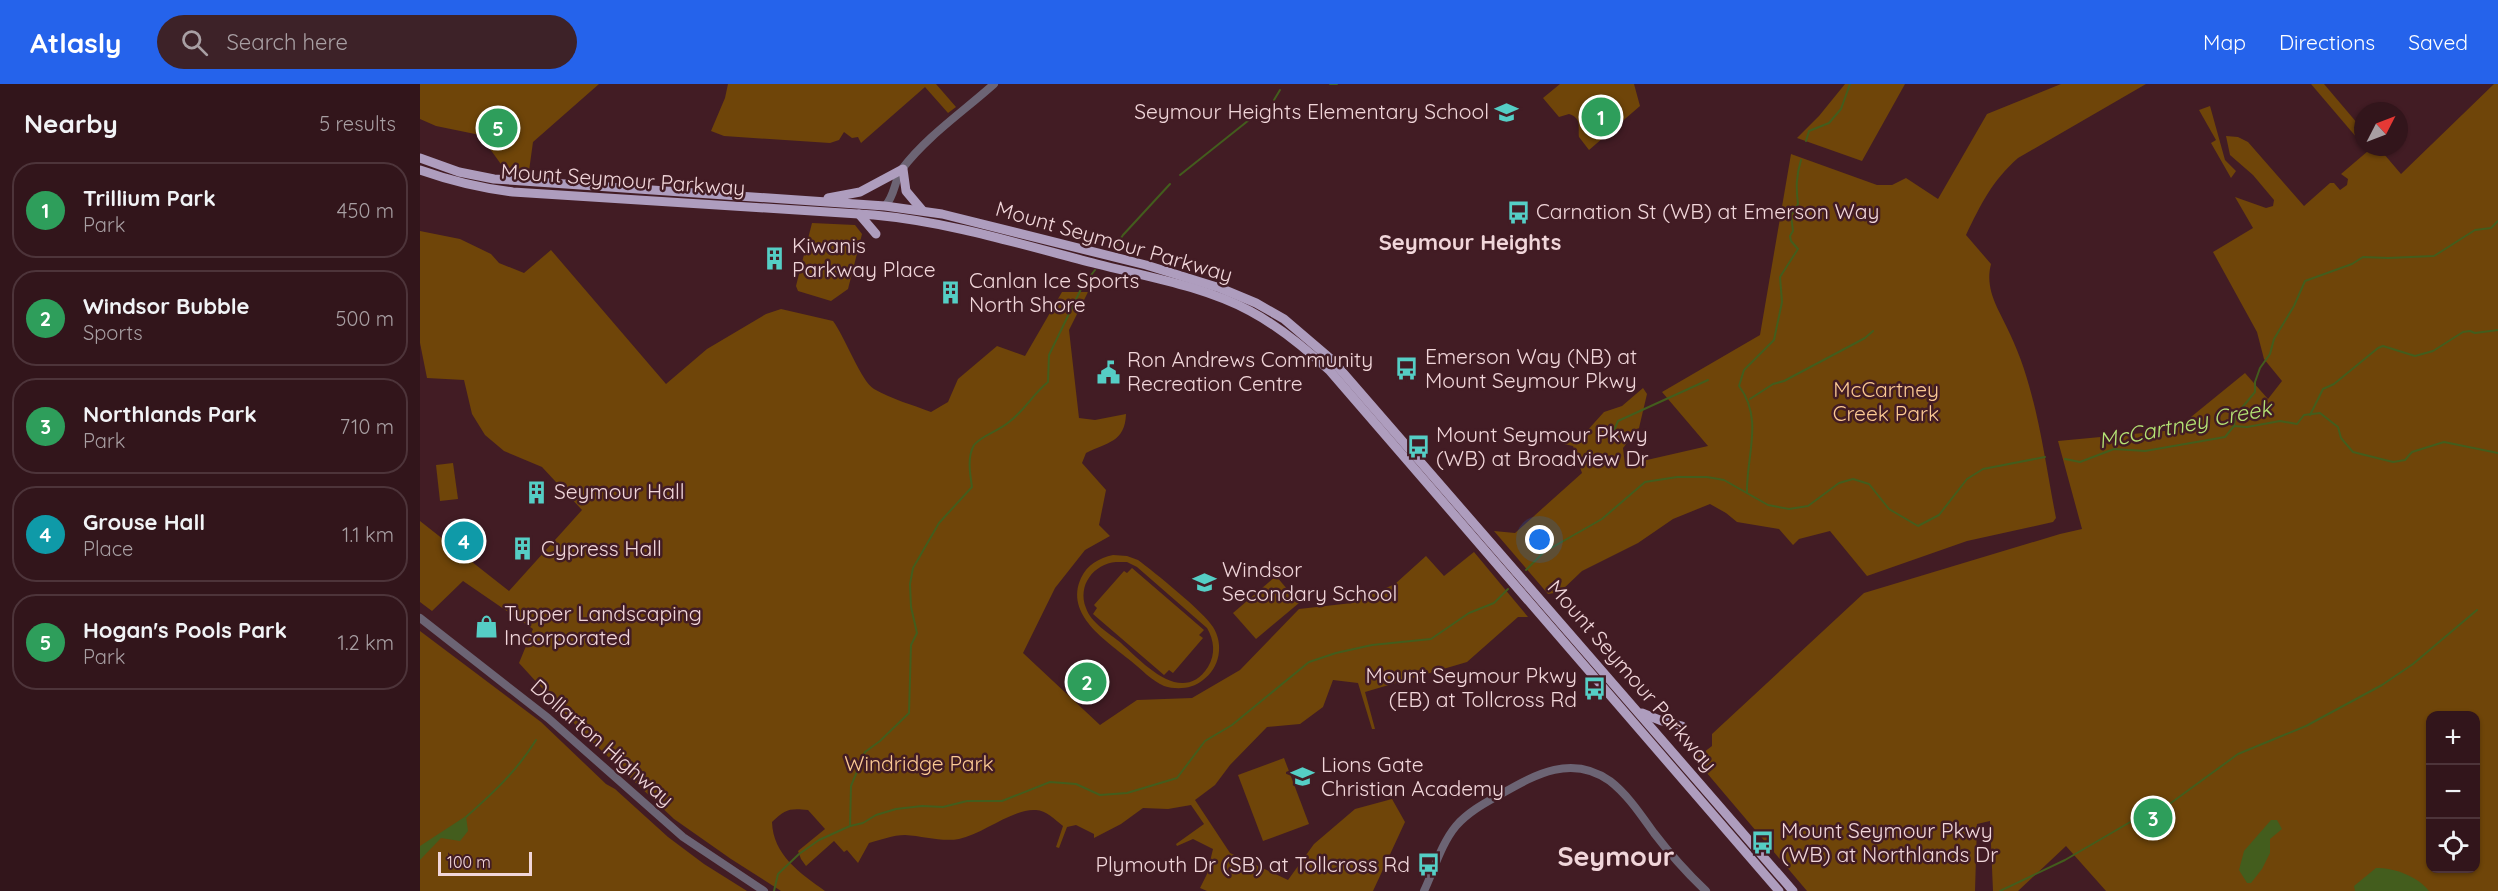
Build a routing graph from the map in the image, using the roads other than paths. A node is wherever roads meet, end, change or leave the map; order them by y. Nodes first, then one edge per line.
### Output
1 (994, 84) edge
2 (420, 158) edge
3 (903, 169) junction
4 (420, 170) edge
5 (809, 201) junction
6 (890, 205) junction
7 (922, 210) junction
8 (859, 214) junction
9 (876, 234) dead end
10 (420, 618) edge
11 (1640, 712) junction
12 (1682, 726) dead end
13 (764, 891) edge
14 (1424, 891) edge
15 (1706, 891) edge
16 (1779, 891) edge
17 (1793, 891) edge

1 - 3 street
2 - 5 main road, Mount Seymour Parkway
3 - 5 main road
3 - 6 street
3 - 7 main road
4 - 8 main road, Mount Seymour Parkway
5 - 6 main road, Mount Seymour Parkway
6 - 7 main road, Mount Seymour Parkway
7 - 11 main road, Mount Seymour Parkway
8 - 9 main road
8 - 16 main road, Mount Seymour Parkway
10 - 13 street, Dollarton Highway
11 - 12 main road
11 - 17 main road, Mount Seymour Parkway
14 - 15 street

